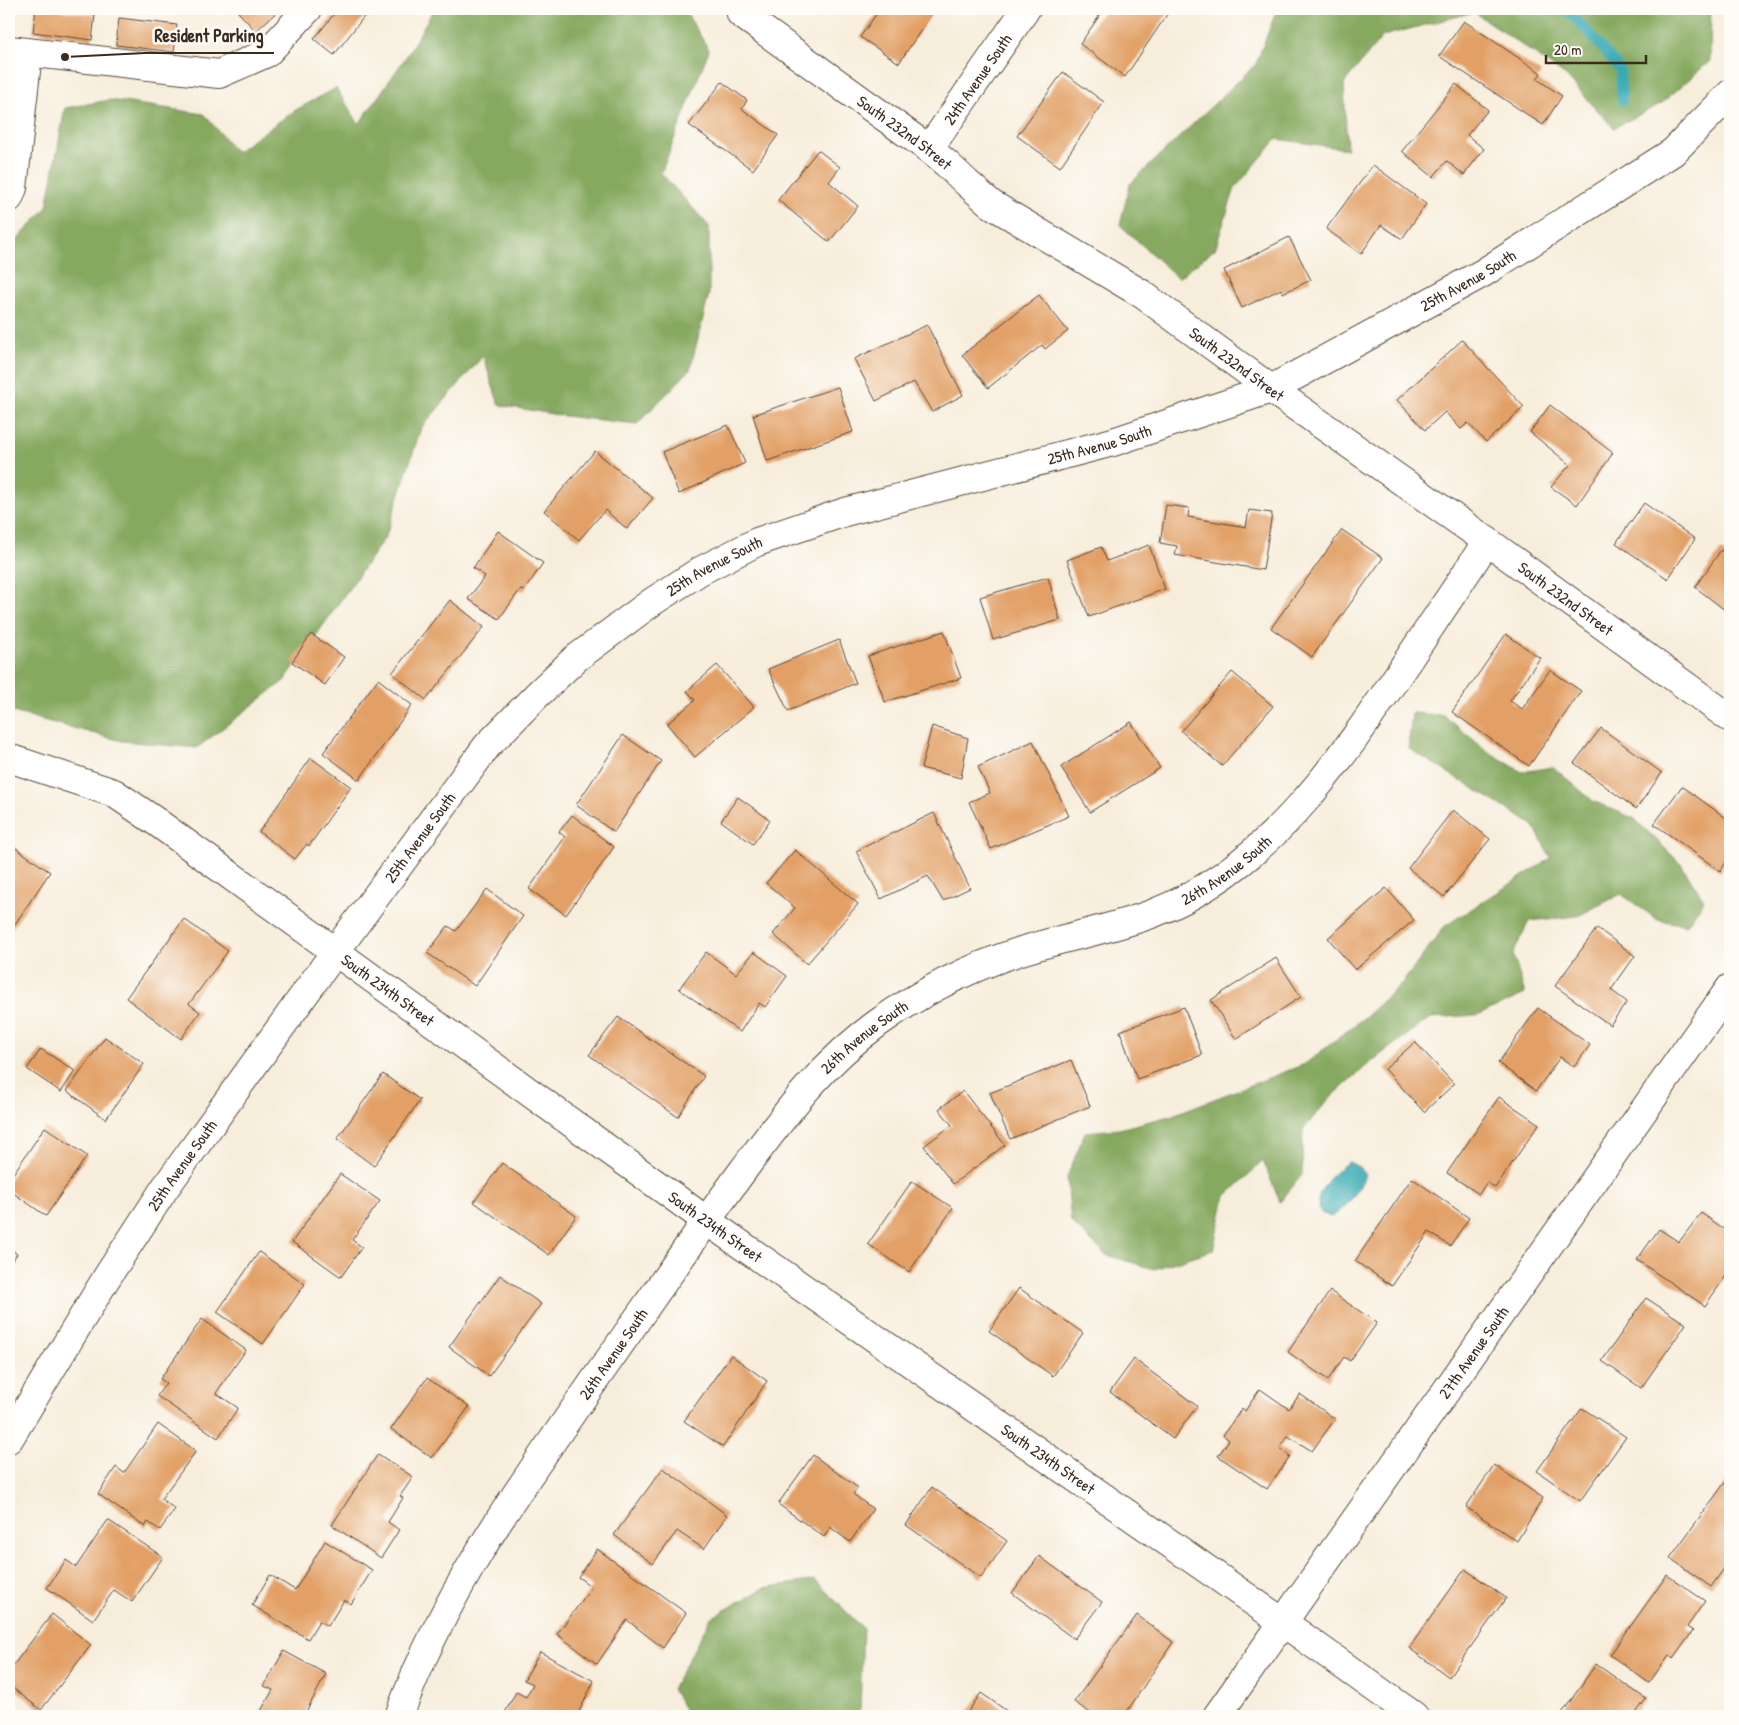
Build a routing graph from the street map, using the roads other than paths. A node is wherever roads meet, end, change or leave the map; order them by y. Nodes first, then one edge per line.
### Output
1 (308, 9) edge
2 (1026, 9) edge
3 (742, 14) dead end
4 (19, 51) edge
5 (1730, 94) edge
6 (929, 149) junction
7 (9, 198) edge
8 (1271, 389) junction
9 (1487, 541) junction
10 (1730, 718) edge
11 (9, 758) edge
12 (335, 952) junction
13 (1730, 988) edge
14 (707, 1221) junction
15 (9, 1439) edge
16 (1284, 1623) junction
17 (400, 1716) edge
18 (1218, 1716) edge
19 (1414, 1716) edge

1 - 4 street
2 - 6 street, 24th Avenue South
3 - 6 street, South 232nd Street
4 - 7 street
5 - 8 street, 25th Avenue South
6 - 8 street, South 232nd Street
8 - 9 street, South 232nd Street
8 - 12 street, 25th Avenue South
9 - 10 street, South 232nd Street
9 - 14 street, 26th Avenue South
11 - 12 street, South 234th Street
12 - 14 street, South 234th Street
12 - 15 street, 25th Avenue South
13 - 16 street, 27th Avenue South
14 - 16 street, South 234th Street
14 - 17 street, 26th Avenue South
16 - 18 street, 27th Avenue South
16 - 19 street, South 234th Street

